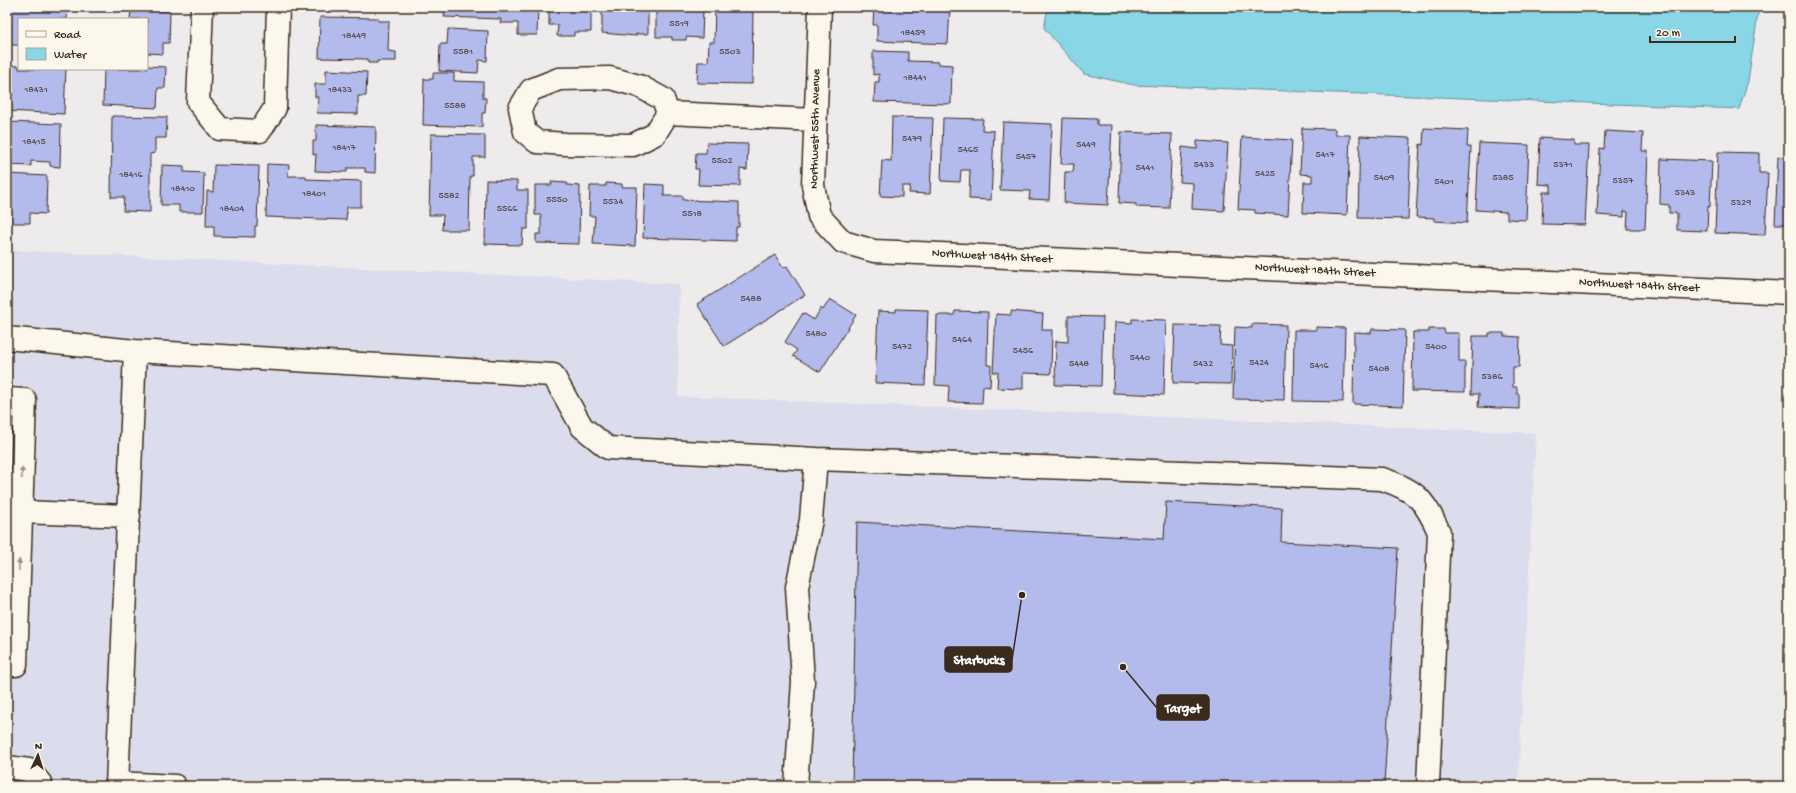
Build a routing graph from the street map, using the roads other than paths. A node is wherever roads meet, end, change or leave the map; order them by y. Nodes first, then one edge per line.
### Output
1 (202, 7) edge
2 (278, 7) edge
3 (820, 7) edge
4 (668, 113) junction
5 (815, 120) junction
6 (843, 242) joint
7 (1789, 293) edge
8 (7, 338) edge
9 (135, 351) junction
10 (7, 400) edge
11 (16, 427) edge
12 (816, 459) junction
13 (21, 512) junction
14 (128, 516) junction
15 (7, 665) edge
16 (7, 767) edge
17 (117, 785) edge
18 (41, 786) edge
19 (175, 786) edge
20 (796, 786) edge
21 (1428, 786) edge

1 - 2 street
3 - 5 street, Northwest 55th Avenue
4 - 4 street
4 - 5 street
5 - 6 street, Northwest 55th Avenue
6 - 7 street, Northwest 184th Street
8 - 9 street
9 - 12 street
9 - 14 street
10 - 11 street
13 -> 11 street
12 - 20 street
12 - 21 street
13 - 14 street
15 -> 13 street
14 - 17 street
16 - 18 street
17 - 19 street

